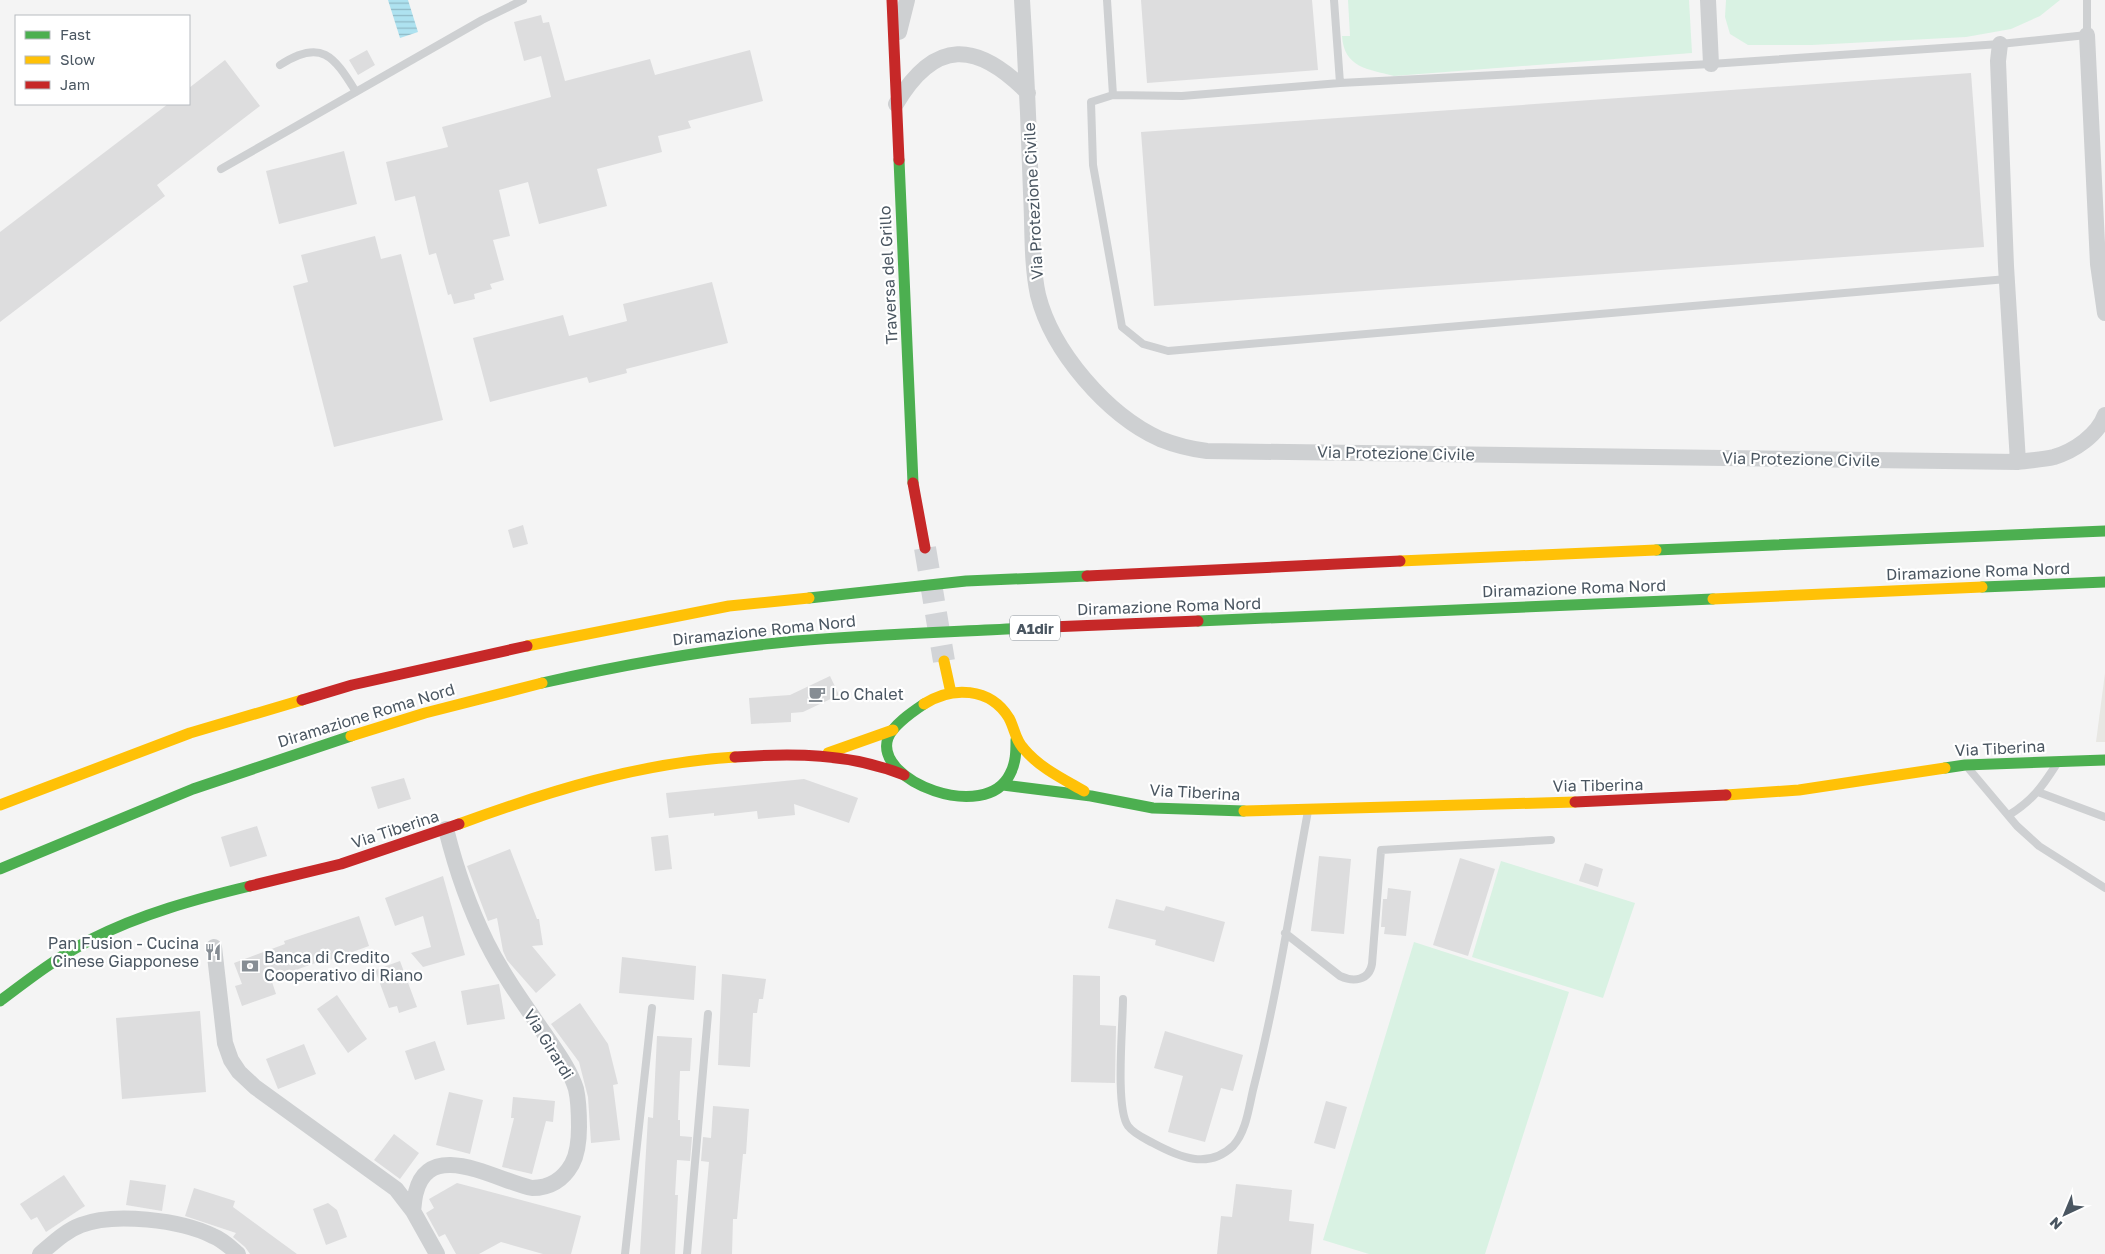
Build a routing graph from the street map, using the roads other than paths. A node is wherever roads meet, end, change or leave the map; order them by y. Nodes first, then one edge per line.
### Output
1 (523, 0) edge
2 (892, 0) edge
3 (907, 0) edge
4 (1022, 0) edge
5 (1107, 0) edge
6 (1334, 0) edge
7 (1708, 0) edge
8 (2087, 0) edge
9 (2087, 35) junction
10 (2000, 44) junction
11 (894, 61) junction
12 (1711, 64) junction
13 (280, 65) dead end
14 (1340, 83) junction
15 (356, 92) junction
16 (1028, 93) junction
17 (1113, 95) junction
18 (896, 104) junction
19 (221, 169) dead end
20 (2007, 280) junction
21 (2105, 313) edge
22 (2105, 415) edge
23 (2018, 462) junction
24 (2105, 531) edge
25 (925, 548) tunnel mouth
26 (2105, 582) edge
27 (944, 661) tunnel mouth
28 (951, 693) junction
29 (893, 730) junction
30 (1016, 740) junction
31 (822, 755) junction
32 (2104, 759) edge
33 (2059, 761) junction
34 (1965, 765) junction
35 (904, 775) junction
36 (1004, 786) junction
37 (2038, 792) junction
38 (1091, 796) junction
39 (0, 805) edge
40 (1308, 810) junction
41 (2009, 815) junction
42 (2105, 817) edge
43 (446, 829) junction
44 (1551, 840) dead end
45 (0, 869) edge
46 (2105, 888) edge
47 (1285, 933) junction
48 (214, 947) dead end
49 (1123, 999) dead end
50 (0, 1001) edge
51 (652, 1008) dead end
52 (708, 1014) dead end
53 (413, 1211) junction
54 (40, 1254) edge
55 (238, 1254) edge
56 (437, 1254) edge
57 (625, 1254) edge
58 (687, 1254) edge

1 - 15 lane
2 - 11 main road, Traversa del Grillo
3 - 11 street
4 - 16 street, Via Protezione Civile
5 - 17 lane
6 - 14 lane
7 - 12 street
8 - 9 lane
9 - 10 lane
9 - 21 street
10 - 12 lane
10 - 20 street
11 - 18 main road, Traversa del Grillo
12 - 14 lane
13 - 15 lane
14 - 17 lane
15 - 19 lane
16 - 18 street
16 - 23 street, Via Protezione Civile
17 - 20 lane
18 - 25 main road, Traversa del Grillo
20 - 23 street
22 - 23 street, Via Protezione Civile
24 - 39 main road, Diramazione Roma Nord
26 - 45 main road, Diramazione Roma Nord / A1dir
27 - 28 main road
28 - 29 main road, Via Tiberina
28 - 30 main road, Via Tiberina
29 - 31 main road, Via Tiberina
29 - 35 main road, Via Tiberina
30 - 36 main road, Via Tiberina
30 - 38 main road, Via Tiberina
31 - 35 main road, Via Tiberina
31 - 43 main road, Via Tiberina
32 - 33 main road, Via Tiberina
33 - 34 main road, Via Tiberina
33 - 37 lane
34 - 40 main road, Via Tiberina
34 - 41 lane
35 - 36 main road, Via Tiberina
36 - 38 main road, Via Tiberina
37 - 41 lane
37 - 42 lane
38 - 40 main road, Via Tiberina
40 - 47 lane
41 - 46 lane
43 - 50 main road, Via Tiberina
43 - 53 street, Via Girardi
44 - 47 lane
47 - 49 lane
48 - 53 street
51 - 57 lane
52 - 58 lane
53 - 56 street
54 - 55 street

